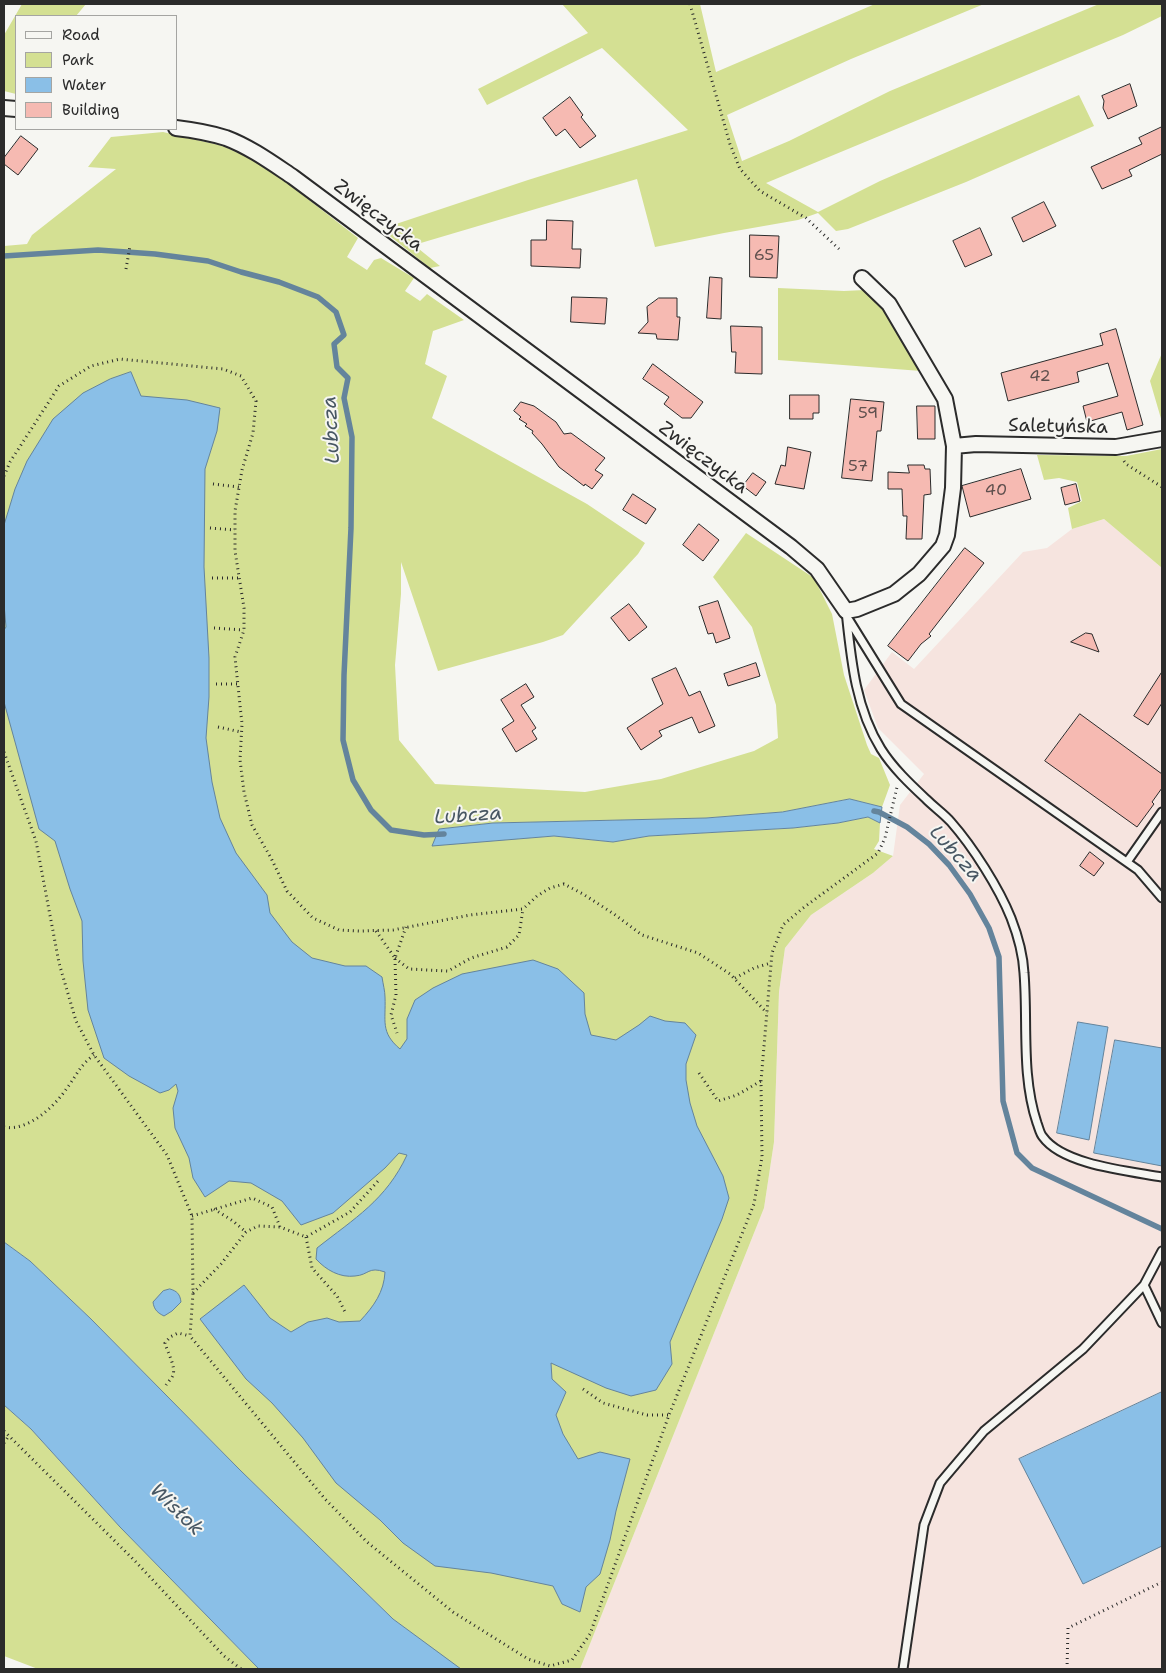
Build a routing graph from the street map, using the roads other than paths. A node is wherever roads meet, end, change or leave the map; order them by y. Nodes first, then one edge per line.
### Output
1 (178, 128) edge
2 (862, 278) dead end
3 (1162, 439) edge
4 (954, 446) junction
5 (847, 614) junction
6 (1162, 812) edge
7 (1127, 862) junction
8 (1162, 898) edge
9 (1162, 1177) edge
10 (1161, 1254) edge
11 (1144, 1285) junction
12 (1162, 1323) edge
13 (903, 1669) edge

1 - 5 street, Zwięczycka
2 - 4 street
3 - 4 street, Saletyńska
4 - 5 street
5 - 7 lane
5 - 9 lane
6 - 7 lane
7 - 8 lane
10 - 11 lane
11 - 12 lane
11 - 13 lane

